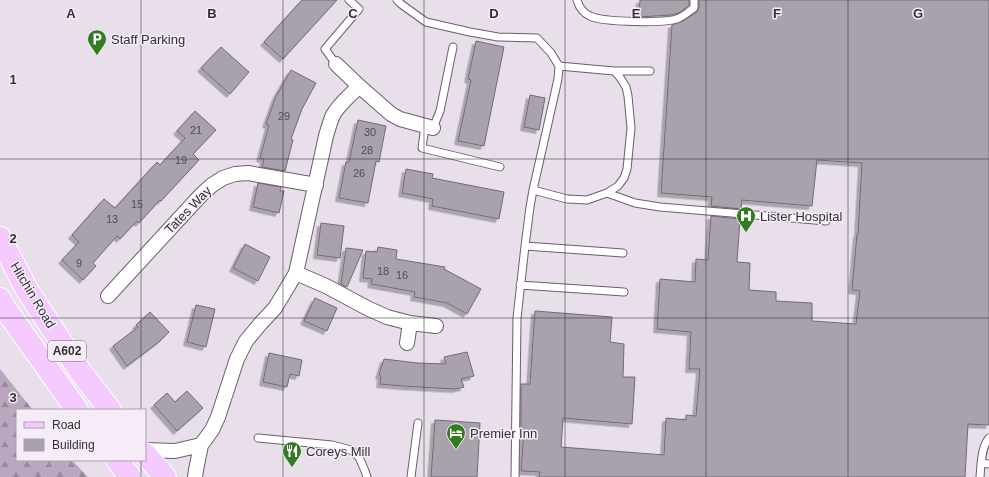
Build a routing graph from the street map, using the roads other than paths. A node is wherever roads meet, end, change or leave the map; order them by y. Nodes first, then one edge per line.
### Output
1 (350, 0) edge
2 (397, 0) edge
3 (577, 0) edge
4 (694, 0) edge
5 (453, 47) dead end
6 (336, 64) joint
7 (559, 66) junction
8 (614, 71) junction
9 (650, 71) dead end
10 (359, 86) junction
11 (429, 127) junction
12 (500, 167) dead end
13 (316, 185) junction
14 (533, 190) junction
15 (607, 193) junction
16 (826, 222) dead end
17 (0, 238) edge
18 (525, 246) junction
19 (623, 253) dead end
20 (296, 273) junction
21 (520, 285) junction
22 (624, 292) dead end
23 (108, 296) dead end
24 (0, 299) edge
25 (410, 323) junction
26 (436, 326) dead end
27 (407, 343) dead end
28 (76, 409) edge
29 (109, 409) edge
30 (418, 423) dead end
31 (258, 438) dead end
32 (989, 438) edge
33 (201, 445) junction
34 (146, 450) edge
35 (146, 455) edge
36 (117, 461) edge
37 (981, 463) junction
38 (989, 464) edge
39 (130, 477) edge
40 (165, 477) edge
41 (195, 477) edge
42 (367, 477) edge
43 (411, 477) edge
44 (515, 477) edge
45 (980, 477) edge

1 - 6 lane
2 - 7 lane
3 - 4 lane
5 - 11 lane
6 - 10 street
7 - 8 lane
7 - 14 lane
8 - 9 lane
8 - 15 lane
10 - 11 street
10 - 13 street
11 - 12 lane
13 - 20 street
13 - 23 street, Tates Way
14 - 15 lane
14 - 18 lane
15 - 16 lane
17 - 29 main road, Hitchin Road / A602
18 - 19 lane
18 - 21 lane
20 - 25 street
20 - 33 street
21 - 22 lane
21 - 44 lane
24 - 28 main road, A602
25 - 26 street
25 - 27 street
30 - 43 lane
31 - 42 lane
32 - 37 lane
33 - 34 street
33 - 41 street
35 - 40 main road
36 - 39 main road
37 - 38 lane
37 - 45 lane

